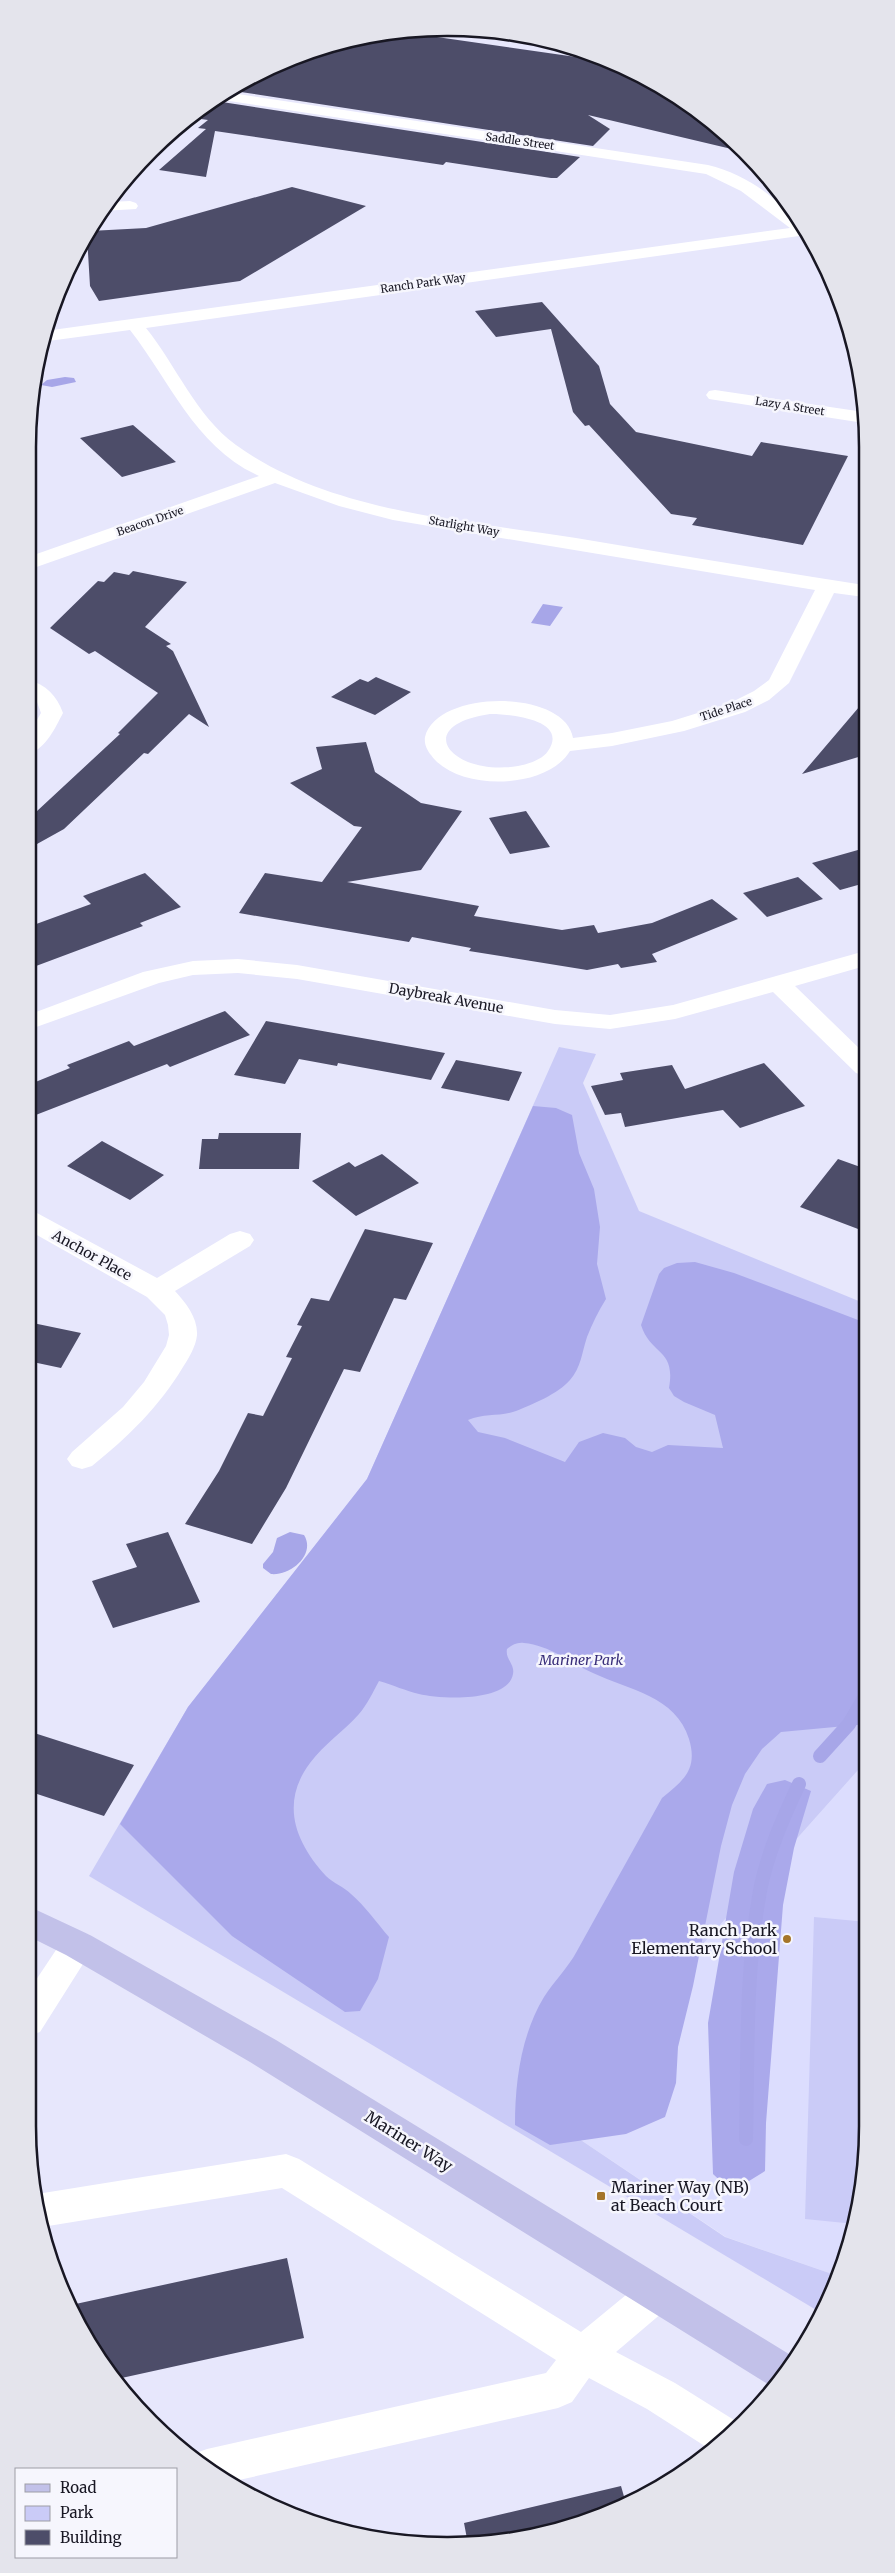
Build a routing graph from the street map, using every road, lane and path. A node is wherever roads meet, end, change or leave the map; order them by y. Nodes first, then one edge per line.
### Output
1 (232, 98) edge
2 (115, 206) edge
3 (130, 206) dead end
4 (790, 220) edge
5 (797, 231) edge
6 (135, 325) junction
7 (51, 337) edge
8 (715, 394) dead end
9 (858, 417) edge
10 (273, 477) junction
11 (36, 561) edge
12 (827, 586) junction
13 (859, 591) edge
14 (36, 691) edge
15 (36, 738) edge
16 (562, 745) junction
17 (859, 960) edge
18 (779, 984) junction
19 (36, 1020) edge
20 (859, 1062) edge
21 (36, 1223) edge
22 (240, 1240) dead end
23 (157, 1290) junction
24 (82, 1459) dead end
25 (36, 1924) edge
26 (78, 1945) junction
27 (36, 2009) edge
28 (45, 2210) edge
29 (656, 2294) junction
30 (583, 2355) junction
31 (779, 2369) edge
32 (721, 2433) edge
33 (217, 2466) edge

1 - 4 street, Saddle Street
2 - 3 street
5 - 6 street, Ranch Park Way
6 - 7 street, Ranch Park Way
6 - 10 street, Starlight Way
8 - 9 street, Lazy A Street
10 - 11 street, Beacon Drive
10 - 12 street, Starlight Way
12 - 13 street, Starlight Way
12 - 16 street, Tide Place
14 - 15 street
16 - 16 street
17 - 18 street, Daybreak Avenue
18 - 19 street, Daybreak Avenue
18 - 20 street
21 - 23 street, Anchor Place
22 - 23 street
23 - 24 street, Anchor Place
25 - 26 main road, Mariner Way
26 - 27 street
26 - 29 main road, Mariner Way
28 - 30 street
29 - 30 street
29 - 31 main road, Mariner Way
30 - 32 street
30 - 33 street

